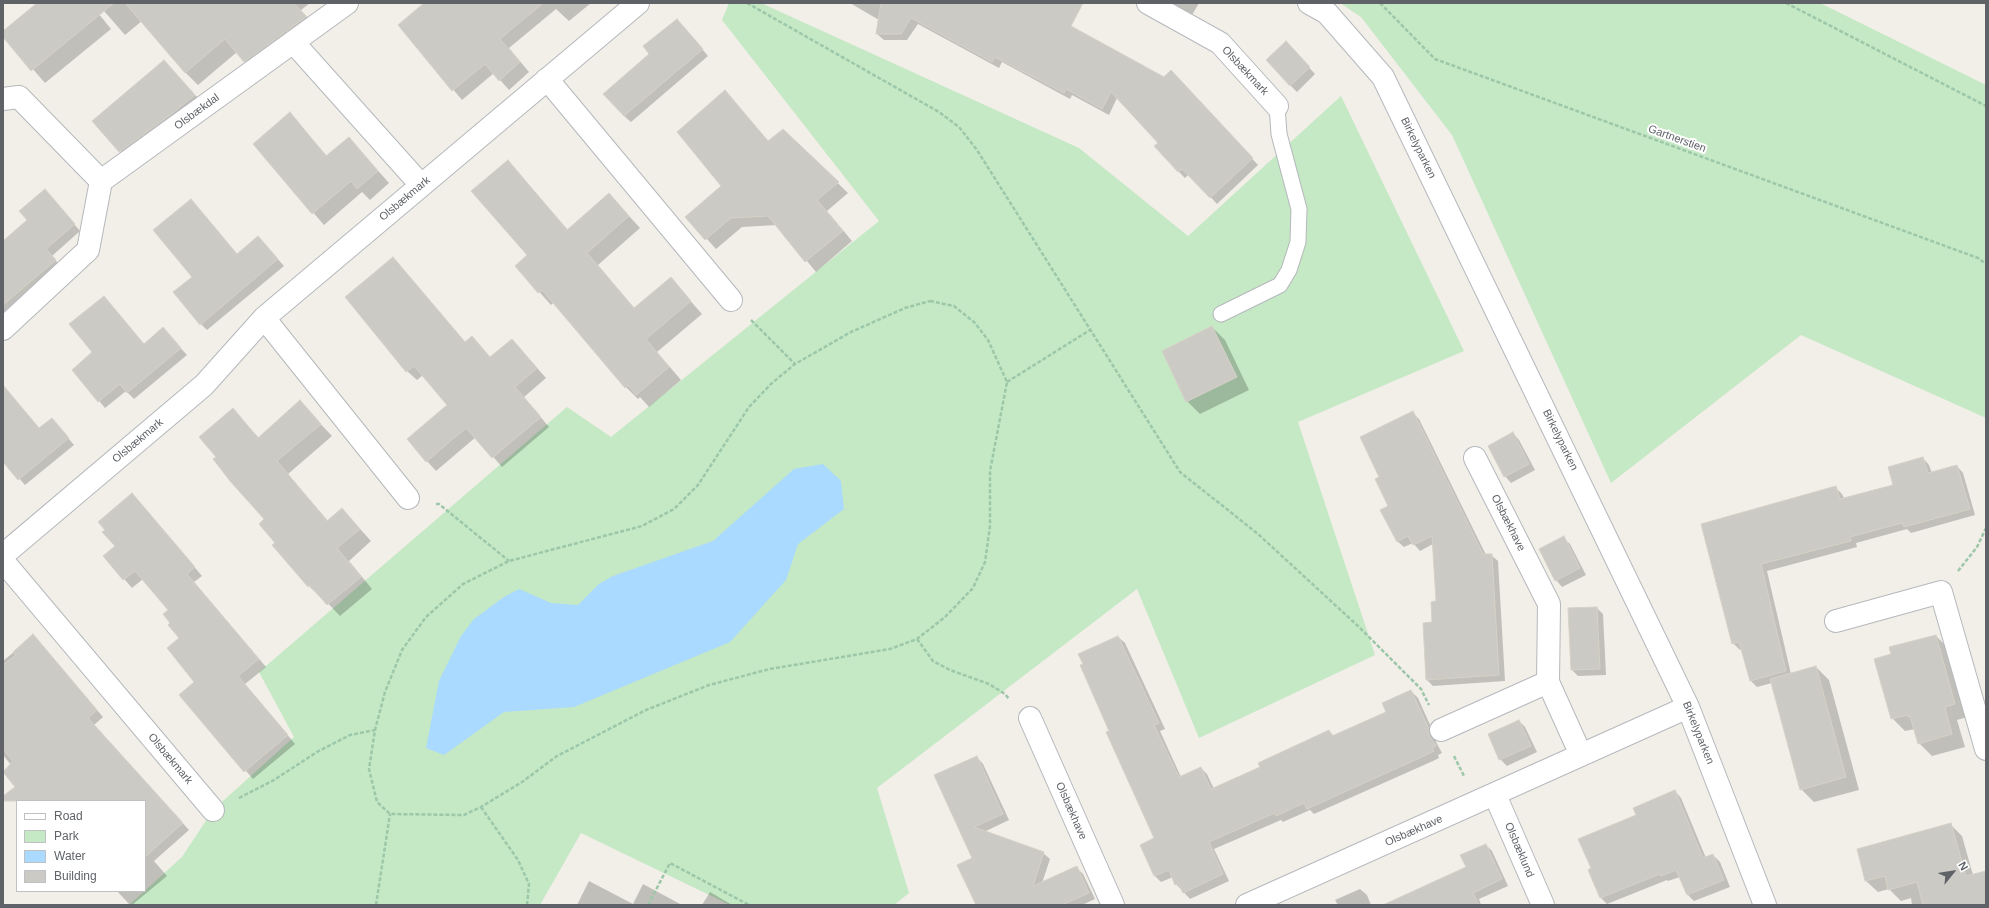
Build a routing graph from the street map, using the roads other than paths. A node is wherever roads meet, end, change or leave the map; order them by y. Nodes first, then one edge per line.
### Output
1 (347, 3) edge
2 (638, 3) edge
3 (1148, 3) edge
4 (1309, 3) edge
5 (293, 42) junction
6 (547, 79) junction
7 (3, 99) edge
8 (1278, 106) joint
9 (101, 181) junction
10 (422, 185) junction
11 (730, 300) road end
12 (1221, 314) dead end
13 (264, 318) junction
14 (3, 329) edge
15 (1474, 458) dead end
16 (408, 498) road end
17 (3, 554) edge
18 (3, 562) edge
19 (1836, 621) dead end
20 (1548, 682) junction
21 (1688, 708) junction
22 (1030, 718) road end
23 (1441, 730) road end
24 (1986, 749) edge
25 (1581, 755) junction
26 (1486, 799) junction
27 (213, 810) road end
28 (1113, 905) edge
29 (1247, 905) edge
30 (1543, 905) edge
31 (1765, 905) edge

1 - 5 street, Olsbækdal
2 - 6 street, Olsbækmark
3 - 8 street, Olsbækmark
4 - 21 street, Birkelyparken
5 - 9 street, Olsbækdal
5 - 10 street
6 - 10 street, Olsbækmark
6 - 11 street
7 - 9 street
8 - 12 lane
9 - 14 street
10 - 13 street, Olsbækmark
13 - 16 street
13 - 17 street, Olsbækmark
15 - 20 street, Olsbækhave
18 - 27 street, Olsbækmark
19 - 24 street
20 - 23 street
20 - 25 street, Olsbækhave
21 - 25 street, Olsbækhave
21 - 31 street, Birkelyparken
22 - 28 street, Olsbækhave
25 - 26 street, Olsbækhave
26 - 29 street, Olsbækhave
26 - 30 street, Olsbæklund

